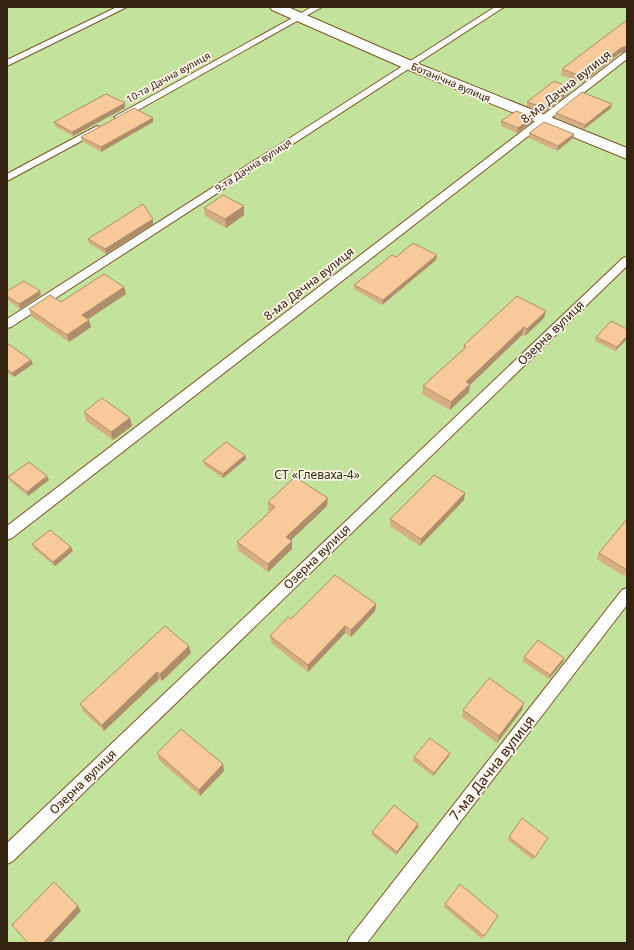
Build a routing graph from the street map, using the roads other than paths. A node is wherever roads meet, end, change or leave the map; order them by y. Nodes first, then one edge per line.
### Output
1 (124, 7) edge
2 (277, 7) edge
3 (318, 7) edge
4 (500, 7) edge
5 (301, 17) junction
6 (627, 55) edge
7 (7, 64) edge
8 (409, 65) junction
9 (544, 120) junction
10 (627, 154) edge
11 (7, 178) edge
12 (627, 260) edge
13 (7, 324) edge
14 (7, 534) edge
15 (627, 594) edge
16 (7, 855) edge
17 (356, 943) edge

1 - 7 lane
2 - 5 street, Ботанічна вулиця
3 - 5 lane, 10-та Дачна вулиця
4 - 8 lane, 9-та Дачна вулиця
5 - 8 street, Ботанічна вулиця
5 - 11 lane, 10-та Дачна вулиця
6 - 9 lane, 8-ма Дачна вулиця
8 - 9 street, Ботанічна вулиця
8 - 13 lane, 9-та Дачна вулиця
9 - 10 street, Ботанічна вулиця
9 - 14 lane, 8-ма Дачна вулиця
12 - 16 lane, Озерна вулиця
15 - 17 lane, 7-ма Дачна вулиця

